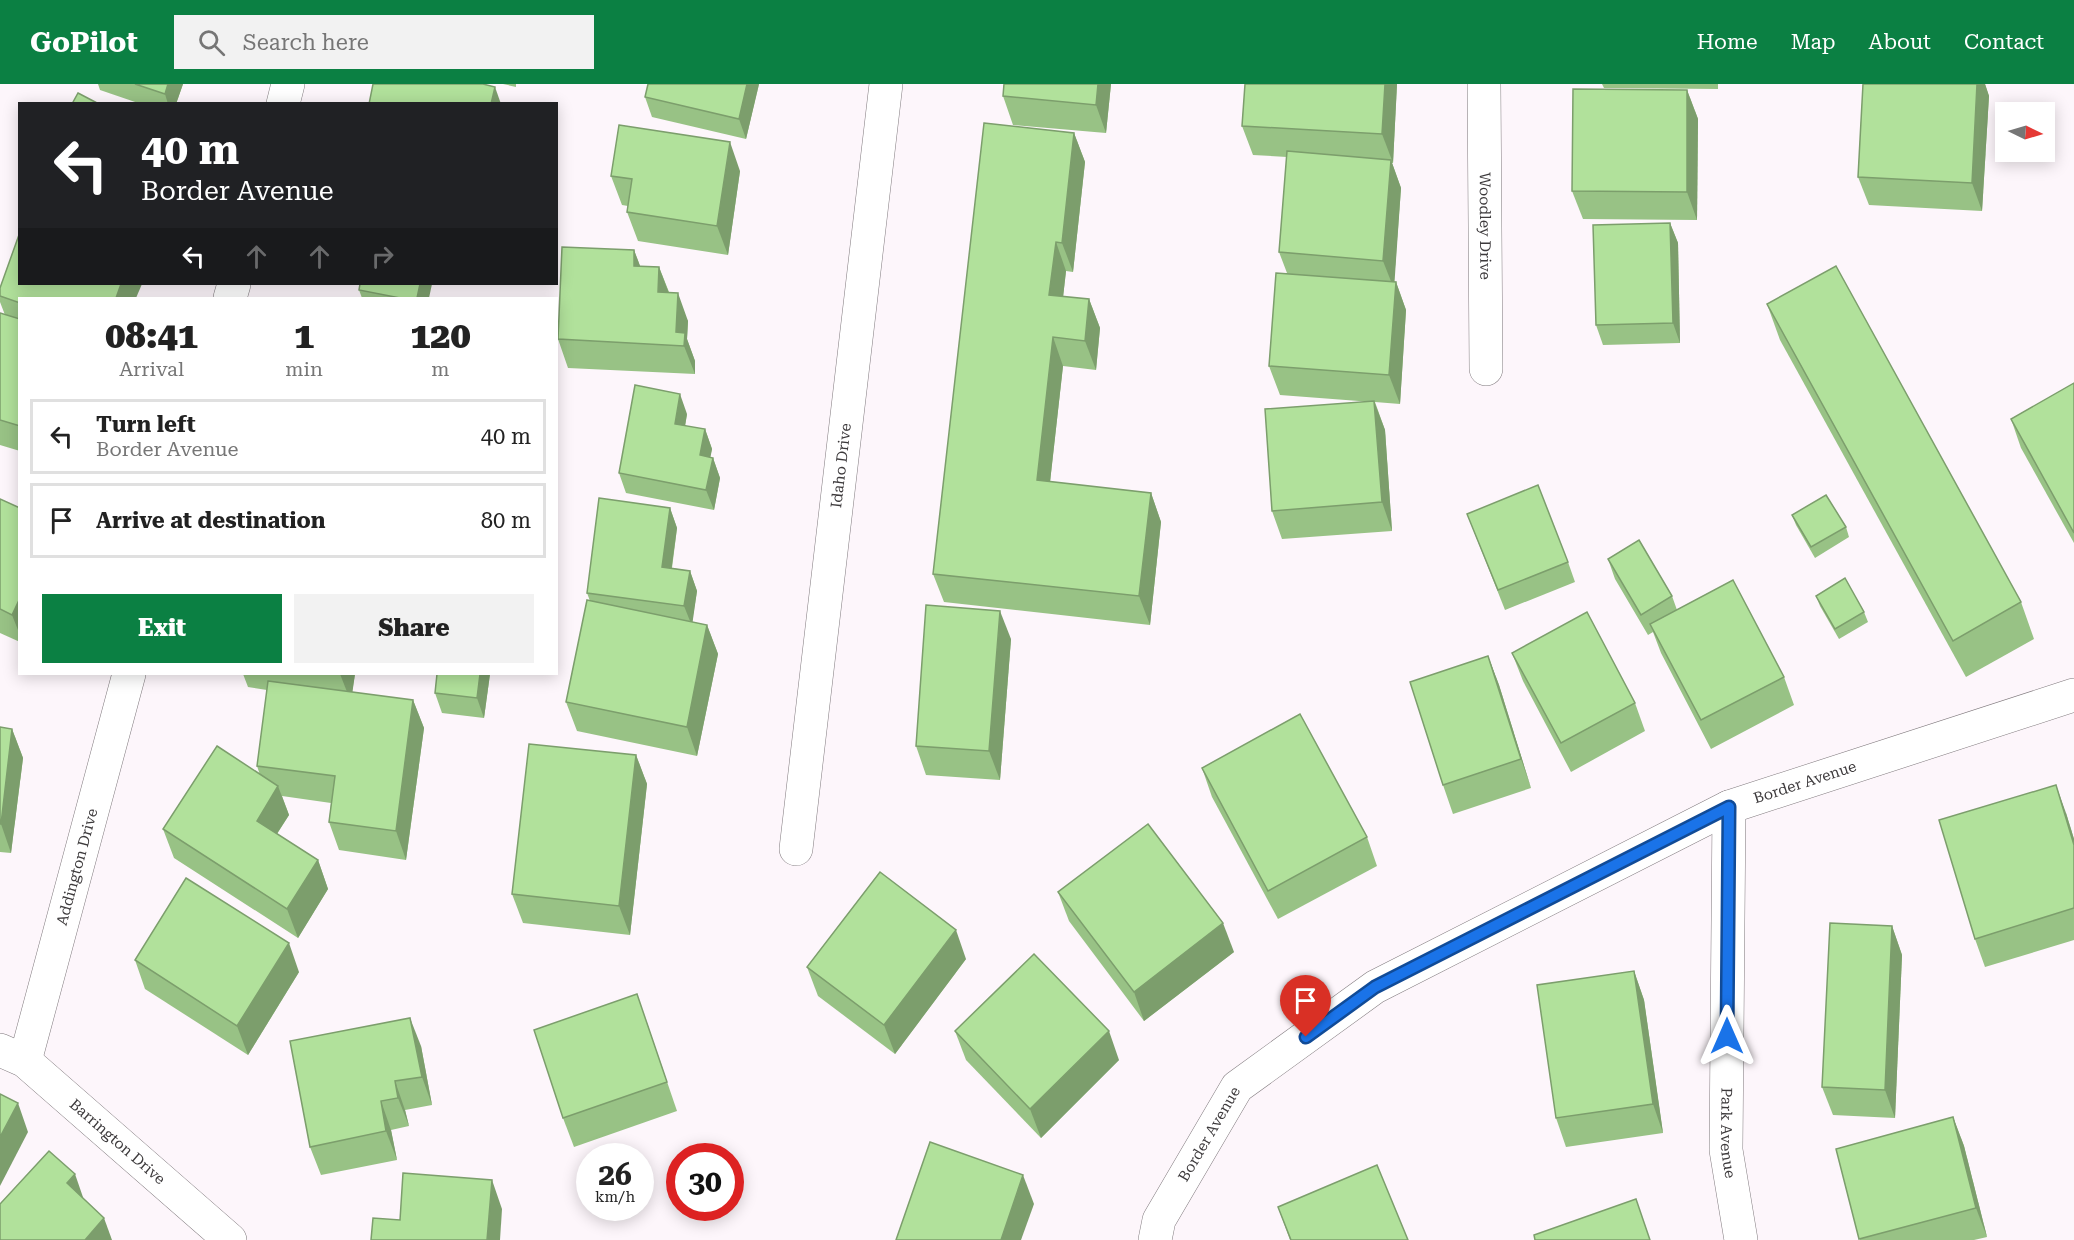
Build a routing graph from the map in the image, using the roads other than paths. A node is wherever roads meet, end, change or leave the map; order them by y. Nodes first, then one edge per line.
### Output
1 (288, 84) edge
2 (886, 84) edge
3 (1484, 84) edge
4 (284, 102) edge
5 (1486, 369) dead end
6 (129, 675) edge
7 (2074, 695) edge
8 (1729, 807) junction
9 (796, 849) dead end
10 (12, 1055) edge
11 (230, 1240) edge
12 (1155, 1240) edge
13 (1741, 1240) edge

1 - 4 street
2 - 9 street, Idaho Drive
3 - 5 street, Woodley Drive
6 - 10 street, Addington Drive
7 - 8 street, Border Avenue
8 - 12 street, Border Avenue
8 - 13 street, Park Avenue
10 - 11 street, Barrington Drive

